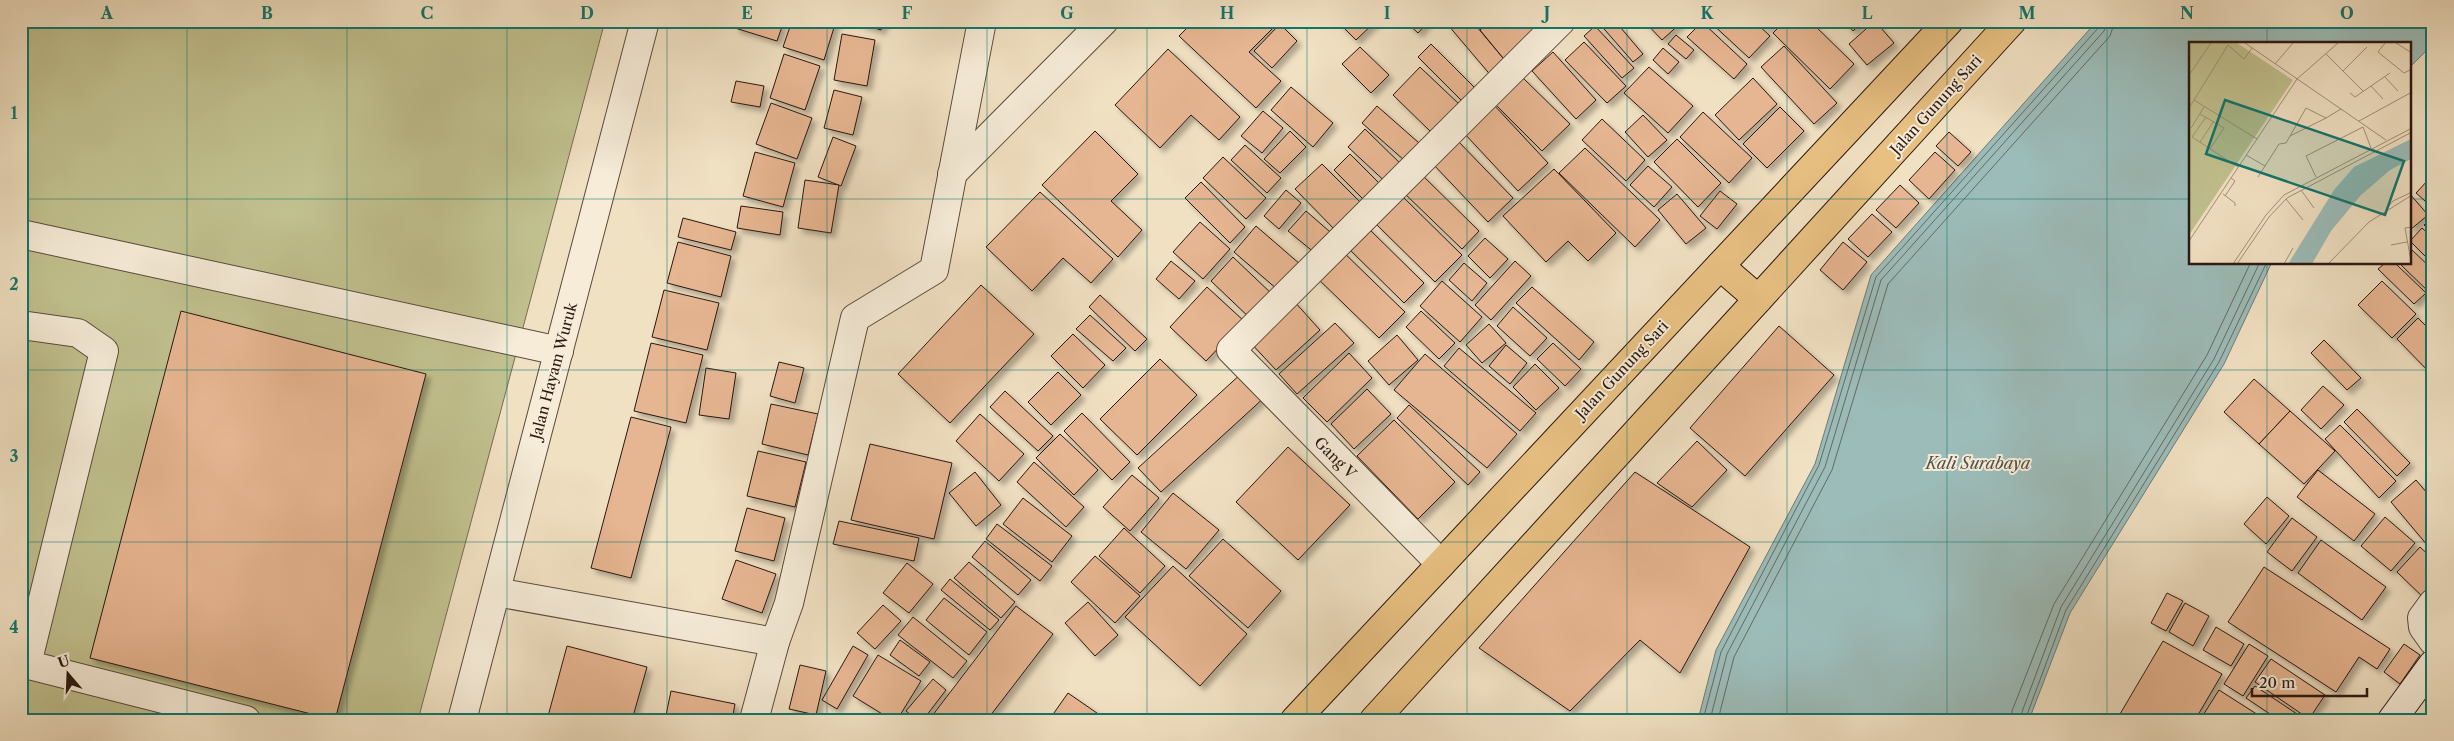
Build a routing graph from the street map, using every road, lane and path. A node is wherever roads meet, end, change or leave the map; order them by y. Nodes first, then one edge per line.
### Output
1 (645, 21) edge
2 (982, 21) edge
3 (1104, 21) edge
4 (1561, 21) edge
5 (1949, 21) edge
6 (2012, 21) edge
7 (952, 174) junction
8 (21, 234) edge
9 (1720, 266) junction
10 (1758, 299) junction
11 (21, 324) edge
12 (559, 351) junction
13 (1441, 564) junction
14 (496, 592) junction
15 (2433, 603) edge
16 (2433, 641) edge
17 (775, 642) junction
18 (24, 664) edge
19 (2433, 664) edge
20 (246, 720) edge
21 (462, 720) edge
22 (754, 720) edge
23 (1295, 720) edge
24 (1374, 720) edge
25 (2392, 720) edge

1 - 12 street, Jalan Hayam Wuruk
2 - 7 street
3 - 7 street
4 - 13 street, Gang V
5 - 9 main road, Jalan Gunung Sari
6 - 10 main road, Jalan Gunung Sari
7 - 17 street
8 - 12 street
9 - 10 main road
9 - 13 main road, Jalan Gunung Sari
10 - 24 main road, Jalan Gunung Sari
11 - 18 street
12 - 14 street, Jalan Hayam Wuruk
13 - 23 main road, Jalan Gunung Sari
14 - 17 street
14 - 21 street, Jalan Hayam Wuruk
15 - 16 street
17 - 22 street
18 - 20 street
19 - 25 street

